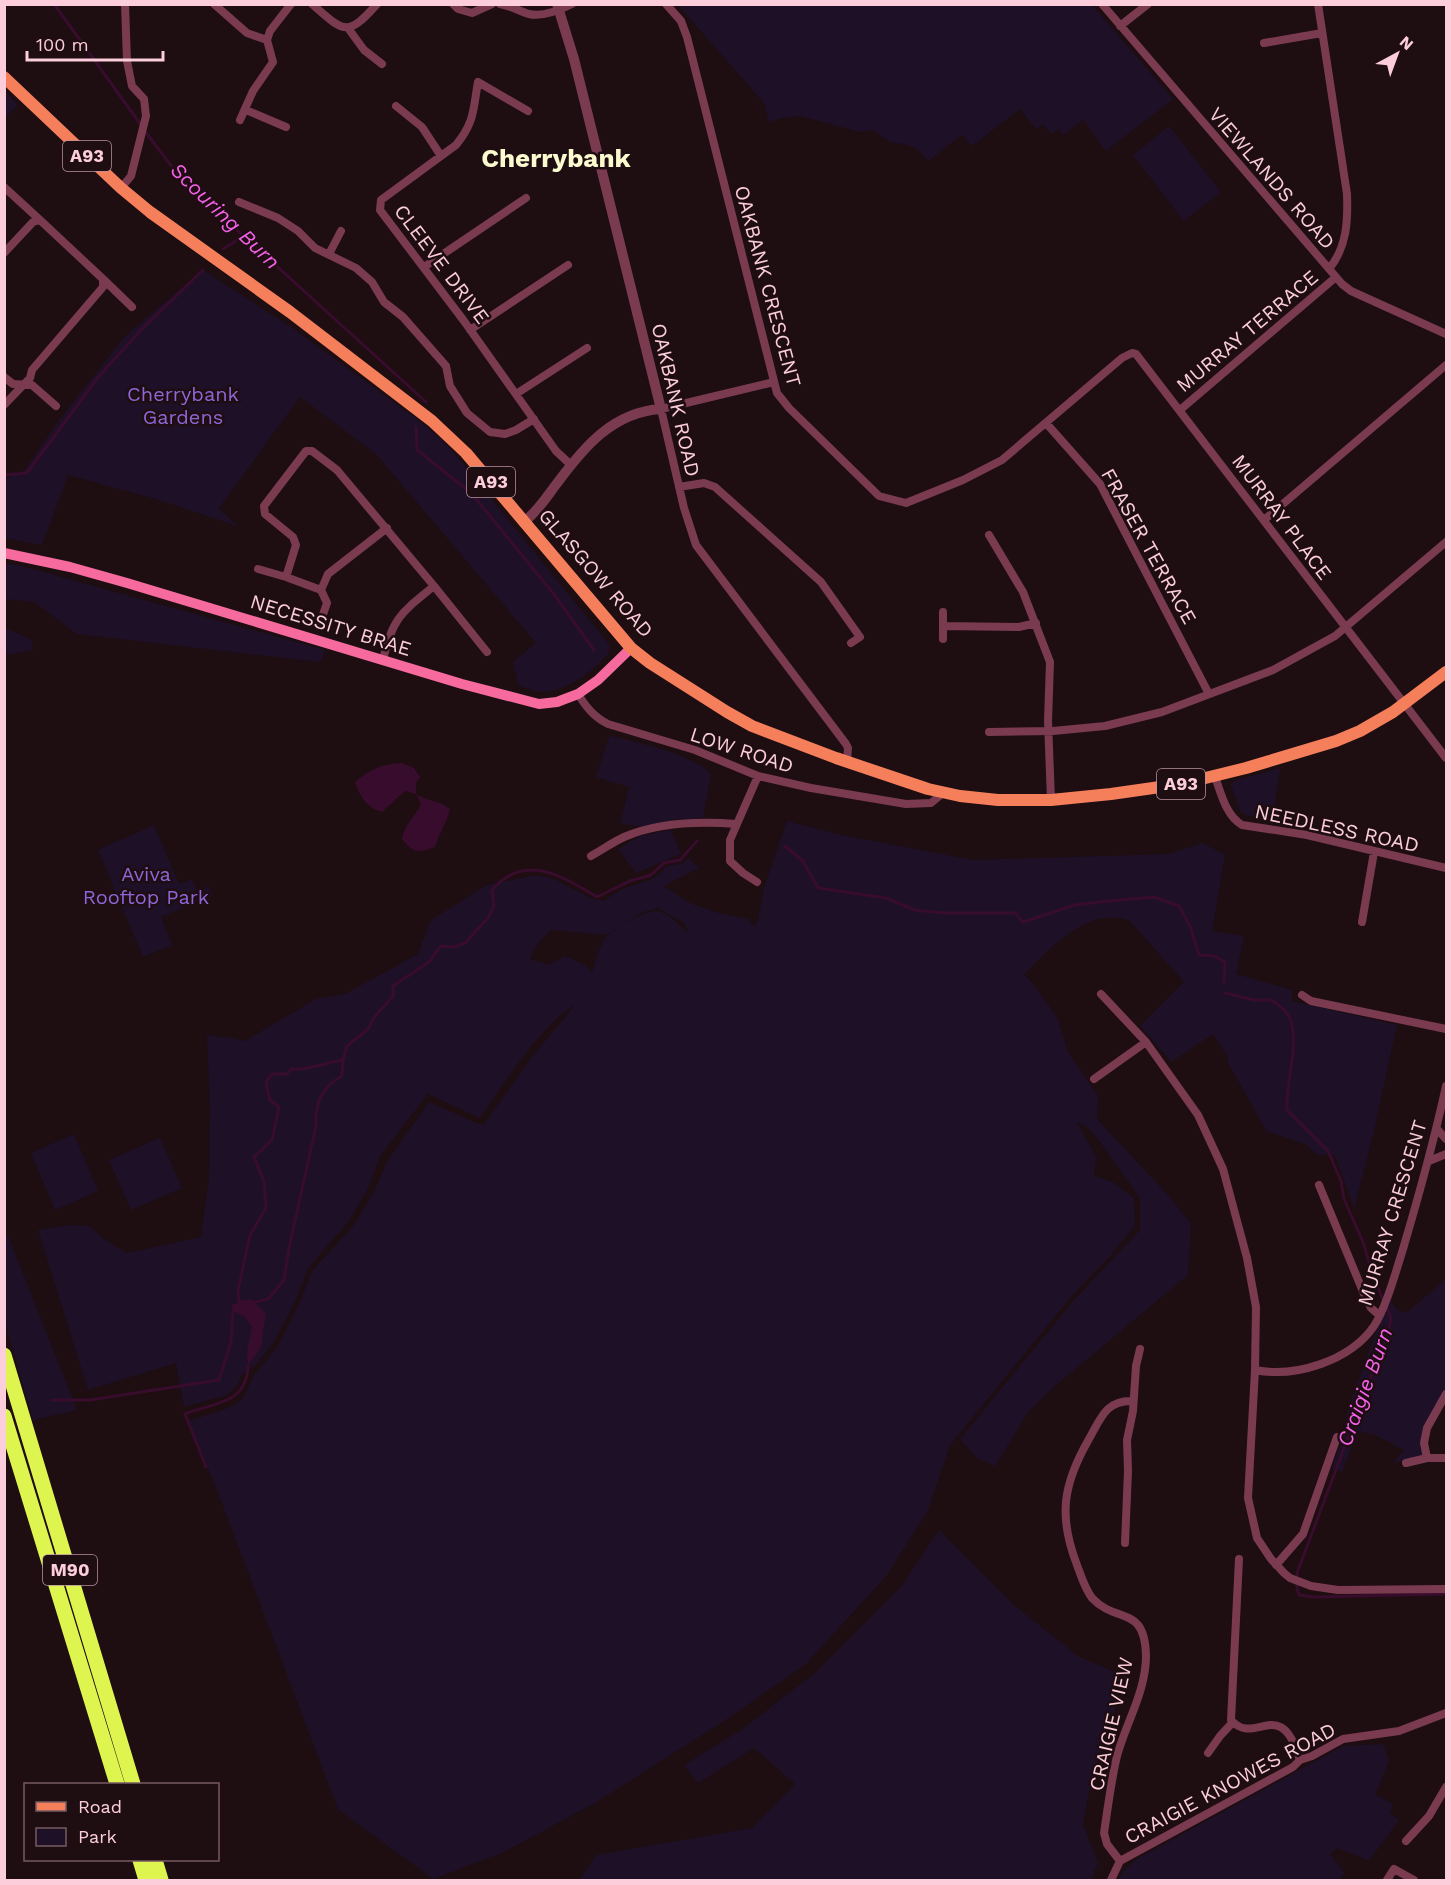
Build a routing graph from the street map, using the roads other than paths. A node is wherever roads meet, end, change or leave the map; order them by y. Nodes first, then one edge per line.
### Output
1 (125, 4) edge
2 (214, 4) edge
3 (291, 4) edge
4 (312, 4) edge
5 (377, 4) edge
6 (453, 4) edge
7 (492, 4) edge
8 (500, 4) edge
9 (572, 4) edge
10 (666, 4) edge
11 (1102, 4) edge
12 (1148, 4) edge
13 (1318, 4) edge
14 (557, 7) edge
15 (1120, 26) junction
16 (348, 28) junction
17 (1322, 33) junction
18 (267, 40) junction
19 (1263, 43) dead end
20 (382, 64) dead end
21 (4, 77) edge
22 (396, 106) dead end
23 (246, 110) junction
24 (528, 111) dead end
25 (240, 120) dead end
26 (286, 127) dead end
27 (441, 156) junction
28 (4, 187) edge
29 (121, 188) junction
30 (526, 198) dead end
31 (239, 202) dead end
32 (40, 220) junction
33 (340, 231) dead end
34 (4, 253) edge
35 (329, 254) junction
36 (568, 265) dead end
37 (424, 267) junction
38 (1329, 270) junction
39 (1336, 278) junction
40 (103, 279) junction
41 (132, 307) dead end
42 (470, 330) junction
43 (1446, 334) edge
44 (587, 348) dead end
45 (1132, 353) joint
46 (1446, 365) edge
47 (4, 377) edge
48 (774, 382) junction
49 (23, 386) junction
50 (516, 394) junction
51 (4, 405) edge
52 (56, 405) dead end
53 (661, 410) junction
54 (1179, 410) junction
55 (534, 419) junction
56 (1046, 423) junction
57 (571, 465) junction
58 (679, 488) junction
59 (1264, 520) junction
60 (525, 521) junction
61 (387, 528) junction
62 (989, 535) dead end
63 (1446, 542) edge
64 (4, 553) edge
65 (258, 569) dead end
66 (286, 578) junction
67 (434, 586) junction
68 (321, 590) junction
69 (942, 612) dead end
70 (320, 623) dead end
71 (1036, 623) junction
72 (943, 626) junction
73 (1346, 628) junction
74 (943, 639) dead end
75 (851, 643) dead end
76 (631, 648) junction
77 (487, 652) dead end
78 (383, 660) junction
79 (1446, 672) edge
80 (578, 694) junction
81 (1209, 694) junction
82 (1405, 704) junction
83 (989, 732) dead end
84 (1048, 732) junction
85 (1446, 758) edge
86 (847, 761) junction
87 (758, 776) junction
88 (1215, 777) junction
89 (943, 793) junction
90 (1051, 800) junction
91 (736, 824) junction
92 (1374, 852) junction
93 (591, 856) dead end
94 (1446, 868) edge
95 (757, 882) dead end
96 (1362, 922) dead end
97 (1101, 994) dead end
98 (1302, 995) dead end
99 (1446, 1029) edge
100 (1146, 1042) junction
101 (1094, 1079) dead end
102 (1446, 1086) edge
103 (1437, 1129) junction
104 (1446, 1138) edge
105 (1446, 1154) edge
106 (1429, 1161) junction
107 (1320, 1185) dead end
108 (1381, 1311) junction
109 (1140, 1349) dead end
110 (4, 1355) edge
111 (1255, 1370) junction
112 (1446, 1394) edge
113 (1133, 1401) junction
114 (4, 1416) edge
115 (1336, 1437) dead end
116 (1427, 1458) junction
117 (1446, 1458) edge
118 (1406, 1463) dead end
119 (1125, 1544) dead end
120 (1239, 1559) dead end
121 (1276, 1565) junction
122 (1446, 1589) edge
123 (1446, 1713) edge
124 (1233, 1722) junction
125 (1208, 1753) dead end
126 (1300, 1760) junction
127 (116, 1783) edge
128 (132, 1783) edge
129 (1445, 1793) edge
130 (1406, 1841) dead end
131 (140, 1861) edge
132 (155, 1861) edge
133 (1120, 1861) junction
134 (146, 1881) edge
135 (161, 1881) edge
136 (1111, 1881) edge
137 (1387, 1881) edge
138 (1414, 1881) edge

1 - 29 street
2 - 18 street
3 - 18 street
4 - 16 street
5 - 16 street
6 - 7 street
8 - 14 street
9 - 14 street
10 - 48 street, OAKBANK CRESCENT
11 - 15 street, VIEWLANDS ROAD
12 - 15 street
13 - 17 street
14 - 53 street, OAKBANK ROAD
15 - 38 street, VIEWLANDS ROAD
16 - 20 street
17 - 19 street
17 - 38 street
18 - 23 street
21 - 29 main road, GLASGOW ROAD / A93
22 - 27 street
23 - 25 street
23 - 26 street
24 - 27 street, CLEEVE DRIVE
27 - 37 street, CLEEVE DRIVE
28 - 32 street
29 - 60 main road, GLASGOW ROAD / A93
30 - 37 street
31 - 35 street
32 - 34 street
32 - 40 street
33 - 35 street
35 - 55 street
36 - 42 street
37 - 42 street, CLEEVE DRIVE
38 - 39 street, VIEWLANDS ROAD
39 - 43 street, VIEWLANDS ROAD
39 - 54 street, MURRAY TERRACE
40 - 41 street
40 - 49 street
42 - 50 street, CLEEVE DRIVE
44 - 50 street
45 - 54 street, MURRAY PLACE
45 - 56 street, OAKBANK CRESCENT
46 - 59 street
47 - 49 street
48 - 53 street
48 - 56 street, OAKBANK CRESCENT
49 - 51 street
49 - 52 street
50 - 55 street, CLEEVE DRIVE
53 - 57 street
53 - 58 street, OAKBANK ROAD
54 - 59 street, MURRAY PLACE
55 - 57 street, CLEEVE DRIVE
56 - 81 street, FRASER TERRACE
57 - 60 street
58 - 75 street
58 - 86 street, OAKBANK ROAD
59 - 73 street, MURRAY PLACE
60 - 76 main road, GLASGOW ROAD / A93
61 - 66 street
61 - 67 street
61 - 68 street
62 - 71 street
63 - 73 street
64 - 78 main road, NECESSITY BRAE
65 - 66 street
66 - 68 street
67 - 77 street
67 - 78 street
68 - 70 street
69 - 72 street
71 - 72 street
71 - 84 street
72 - 74 street
73 - 81 street
73 - 82 street, MURRAY PLACE
76 - 80 main road, NECESSITY BRAE
76 - 86 main road, GLASGOW ROAD / A93
78 - 80 main road, NECESSITY BRAE
79 - 82 main road, GLASGOW ROAD / A93
80 - 87 street, LOW ROAD
81 - 84 street
82 - 85 street
82 - 88 main road, GLASGOW ROAD / A93
83 - 84 street
84 - 90 street
86 - 89 main road, GLASGOW ROAD / A93
87 - 89 street, LOW ROAD
87 - 91 street
88 - 90 main road, GLASGOW ROAD / A93
88 - 92 street, NEEDLESS ROAD
89 - 90 main road, GLASGOW ROAD / A93
91 - 93 street
91 - 95 street
92 - 94 street, NEEDLESS ROAD
92 - 96 street
97 - 100 street
98 - 99 street
100 - 101 street
100 - 111 street
102 - 103 street, MURRAY CRESCENT
103 - 104 street
103 - 106 street, MURRAY CRESCENT
105 - 106 street
106 - 108 street, MURRAY CRESCENT
107 - 108 street
108 - 111 street, MURRAY CRESCENT
109 - 113 street
110 - 128 highway, M90
111 - 121 street
112 - 116 street
113 - 119 street
113 - 133 street, CRAIGIE VIEW
114 - 127 highway, M90
115 - 121 street
116 - 117 street
116 - 118 street
120 - 124 street
121 - 122 street
123 - 126 street, CRAIGIE KNOWES ROAD
124 - 125 street
124 - 126 street
126 - 133 street, CRAIGIE KNOWES ROAD
129 - 130 street
131 - 134 highway
132 - 135 highway
133 - 136 street, CRAIGIE KNOWES ROAD
137 - 138 street

